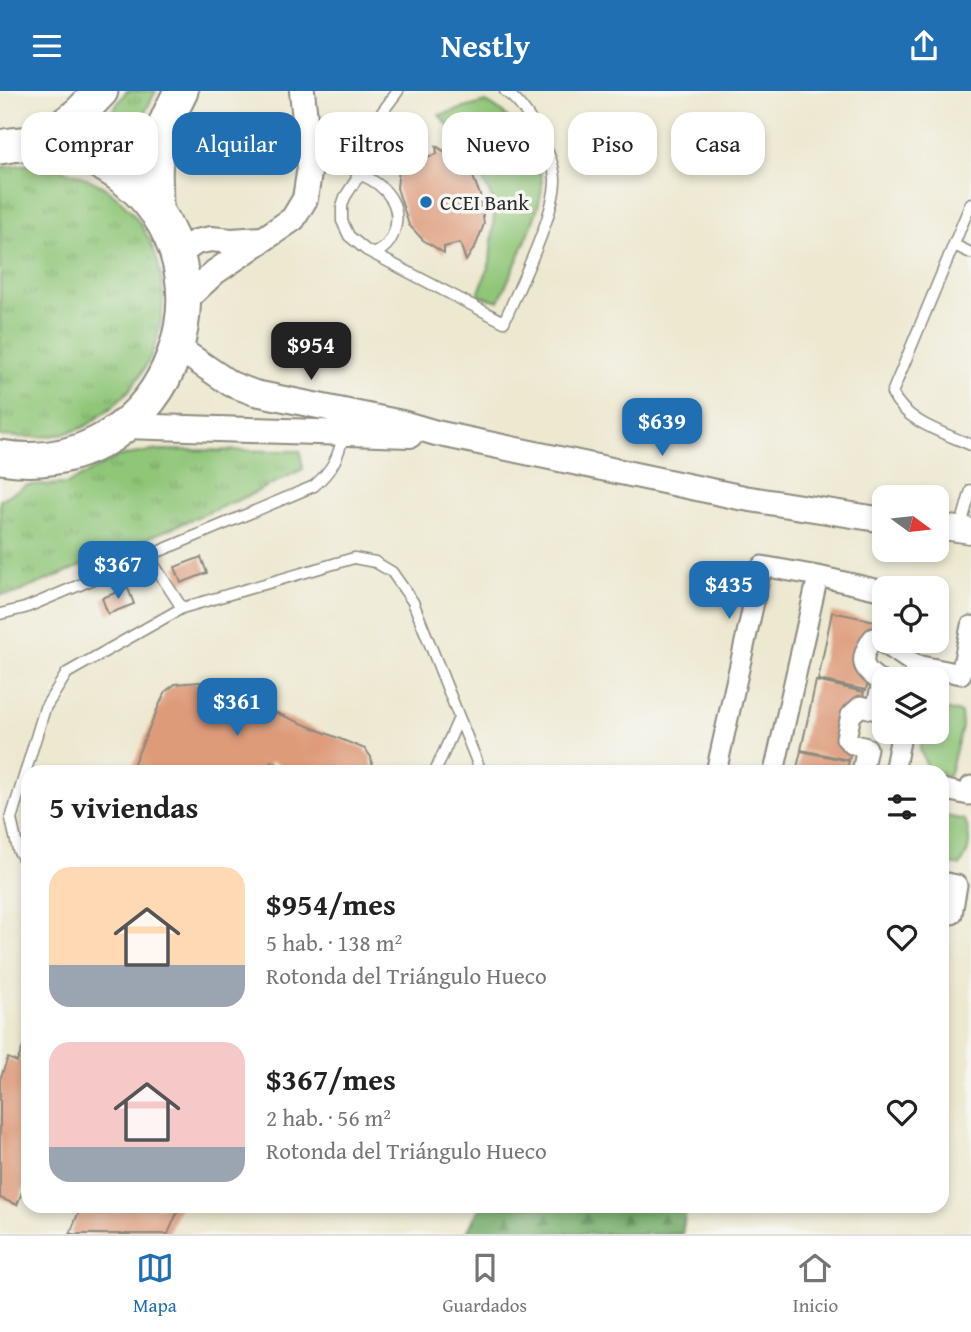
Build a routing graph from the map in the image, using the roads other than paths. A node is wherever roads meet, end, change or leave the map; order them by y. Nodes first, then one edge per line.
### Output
1 (101, 91) edge
2 (181, 91) edge
3 (302, 91) edge
4 (398, 91) edge
5 (505, 91) edge
6 (81, 112) edge
7 (21, 146) edge
8 (0, 147) edge
9 (121, 175) edge
10 (356, 180) junction
11 (971, 203) edge
12 (156, 211) junction
13 (262, 239) junction
14 (954, 245) junction
15 (374, 253) junction
16 (971, 253) edge
17 (177, 254) junction
18 (185, 300) junction
19 (178, 348) junction
20 (346, 423) junction
21 (125, 426) junction
22 (971, 445) edge
23 (4, 461) edge
24 (971, 490) edge
25 (872, 518) edge
26 (956, 529) edge
27 (149, 557) junction
28 (818, 576) junction
29 (872, 588) edge
30 (182, 608) junction
31 (0, 614) edge
32 (971, 627) edge
33 (909, 667) edge
34 (872, 675) edge
35 (966, 675) edge
36 (872, 709) edge
37 (459, 718) junction
38 (899, 744) edge
39 (28, 765) edge
40 (438, 765) edge
41 (478, 765) edge
42 (718, 765) edge
43 (776, 765) edge
44 (863, 765) edge
45 (895, 765) edge
46 (21, 786) edge
47 (971, 786) edge
48 (949, 791) edge
49 (21, 856) edge
50 (949, 883) edge
51 (949, 913) edge

1 - 6 highway
2 - 12 highway
3 - 13 street
4 - 10 lane
5 - 15 lane
7 - 8 highway
9 - 12 highway
10 - 15 lane
10 - 15 lane
11 - 14 lane
12 - 17 highway
13 - 17 street
13 - 18 street
14 - 16 lane
14 - 22 lane
17 - 18 highway
18 - 19 highway
19 - 20 street
19 - 21 highway
20 - 21 street
20 - 25 street
20 - 27 lane
21 - 23 highway
24 - 26 lane
27 - 30 lane
27 - 31 lane
28 - 29 street
28 - 42 street
28 - 43 street
30 - 37 lane
30 - 39 lane
32 - 35 street
33 - 34 street
36 - 44 street
37 - 40 lane
37 - 41 lane
38 - 45 street
46 - 49 lane
47 - 48 street
50 - 51 street

